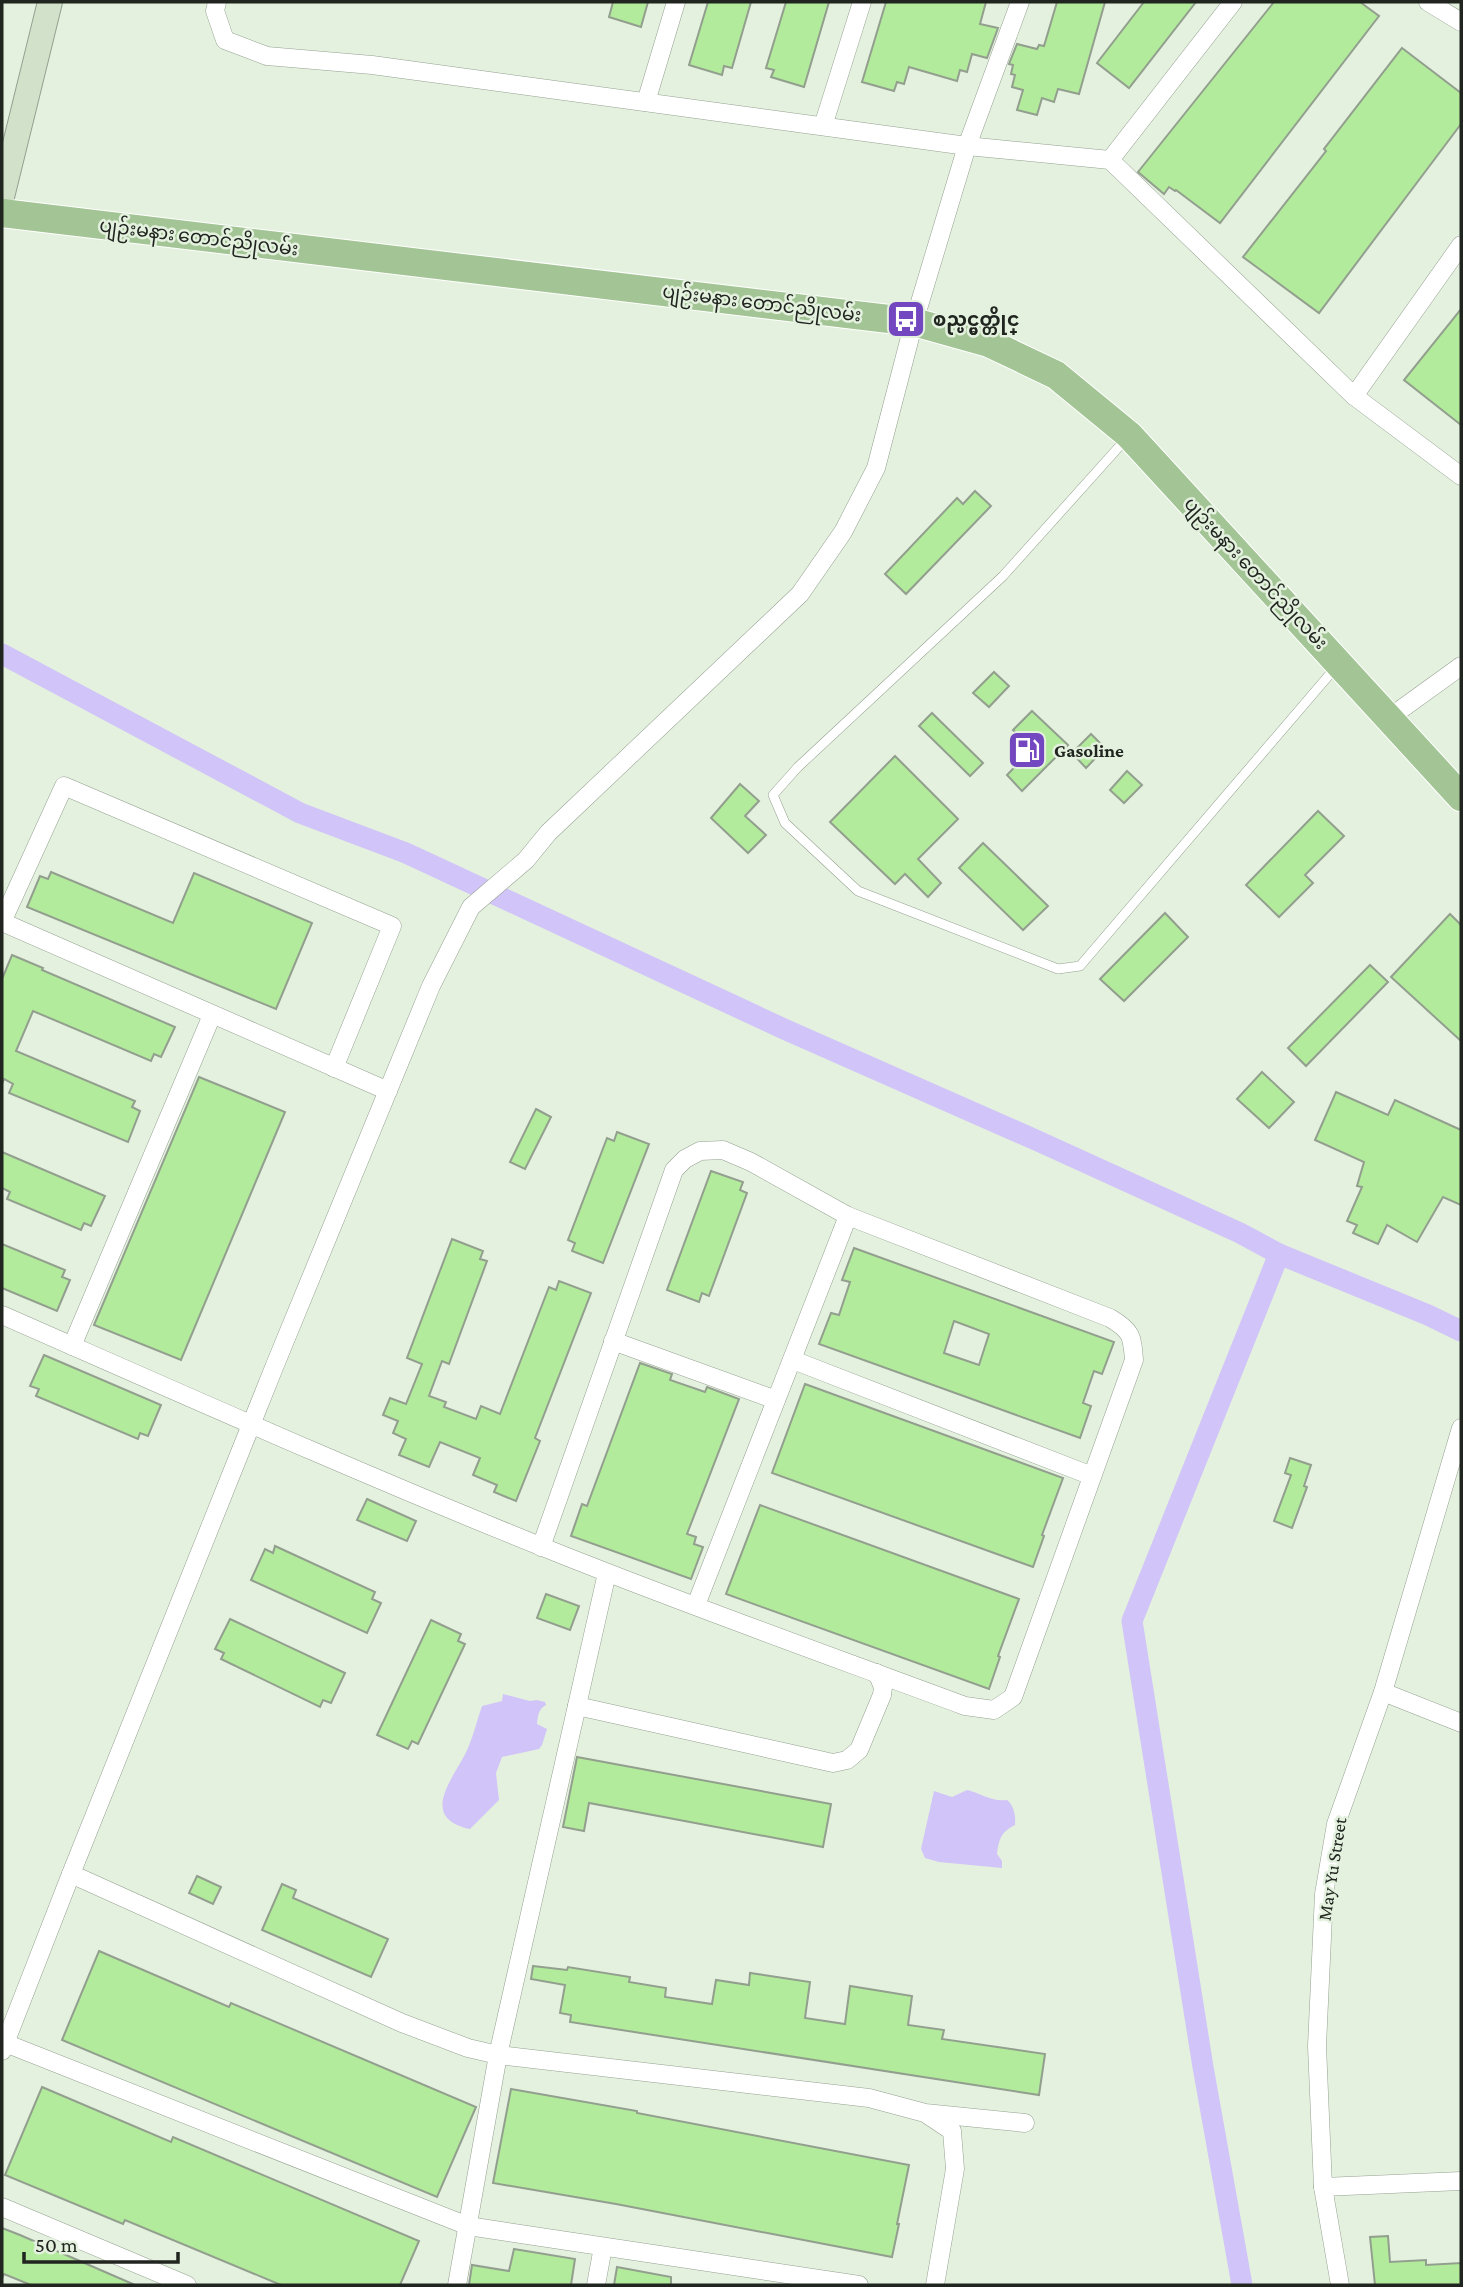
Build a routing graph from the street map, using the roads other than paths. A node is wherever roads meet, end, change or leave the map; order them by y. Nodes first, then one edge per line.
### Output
1 (50, 2) edge
2 (217, 2) edge
3 (676, 2) edge
4 (862, 2) edge
5 (1020, 2) edge
6 (1233, 2) edge
7 (1428, 2) edge
8 (1461, 22) edge
9 (646, 102) junction
10 (823, 126) junction
11 (967, 146) junction
12 (1110, 160) junction
13 (2, 197) edge
14 (2, 213) edge
15 (1461, 244) edge
16 (914, 322) junction
17 (1354, 396) junction
18 (1129, 435) junction
19 (1461, 476) edge
20 (1339, 663) junction
21 (1461, 666) edge
22 (1389, 718) junction
23 (1461, 797) edge
24 (2, 922) edge
25 (212, 1015) junction
26 (334, 1068) junction
27 (388, 1091) junction
28 (848, 1216) junction
29 (2, 1315) edge
30 (613, 1341) junction
31 (72, 1346) junction
32 (793, 1360) junction
33 (776, 1400) junction
34 (251, 1423) junction
35 (1461, 1428) edge
36 (1458, 1449) edge
37 (1092, 1476) junction
38 (541, 1547) junction
39 (607, 1573) junction
40 (696, 1605) junction
41 (877, 1673) junction
42 (1383, 1692) junction
43 (577, 1706) junction
44 (1461, 1723) edge
45 (71, 1874) junction
46 (3, 2047) edge
47 (498, 2055) junction
48 (925, 2113) junction
49 (1025, 2123) dead end
50 (1461, 2182) edge
51 (1323, 2187) junction
52 (2, 2207) edge
53 (467, 2226) junction
54 (603, 2247) junction
55 (187, 2285) edge
56 (457, 2285) edge
57 (596, 2285) edge
58 (859, 2285) edge
59 (935, 2285) edge
60 (1340, 2285) edge

1 - 13 main road
2 - 9 street
3 - 9 street
4 - 10 street
5 - 11 street
6 - 12 street
7 - 8 street
9 - 10 street
10 - 11 street
11 - 12 street
11 - 16 street
12 - 17 street
14 - 16 main road, ပျဉ်းမနား တောင်ညိုလမ်း
15 - 17 street
16 - 18 main road, ပျဉ်းမနား တောင်ညိုလမ်း
16 - 27 street
17 - 19 street
18 - 20 main road, ပျဉ်းမနား တောင်ညိုလမ်း
18 - 20 lane
20 - 22 main road, ပျဉ်းမနား တောင်ညိုလမ်း
21 - 22 street
22 - 23 main road, ပျဉ်းမနား တောင်ညိုလမ်း
24 - 25 street
24 - 26 street
25 - 26 street
25 - 31 street
26 - 27 street
27 - 34 street
28 - 30 street
28 - 32 street
28 - 37 street
29 - 31 street
30 - 33 street
30 - 38 street
31 - 34 street
32 - 33 street
32 - 37 street
33 - 40 street
34 - 38 street
34 - 45 street
35 - 36 street, May Yu Street
36 - 42 street, May Yu Street
37 - 41 street
38 - 39 street
39 - 40 street
39 - 43 street
40 - 41 street
41 - 43 street
42 - 44 street
42 - 51 street, May Yu Street
43 - 47 street
45 - 46 street
45 - 47 street
46 - 53 street
47 - 48 street
47 - 53 street
48 - 49 street
48 - 59 street
50 - 51 street
51 - 60 street, May Yu Street
52 - 55 street
53 - 54 street
53 - 56 street
54 - 57 street
54 - 58 street

